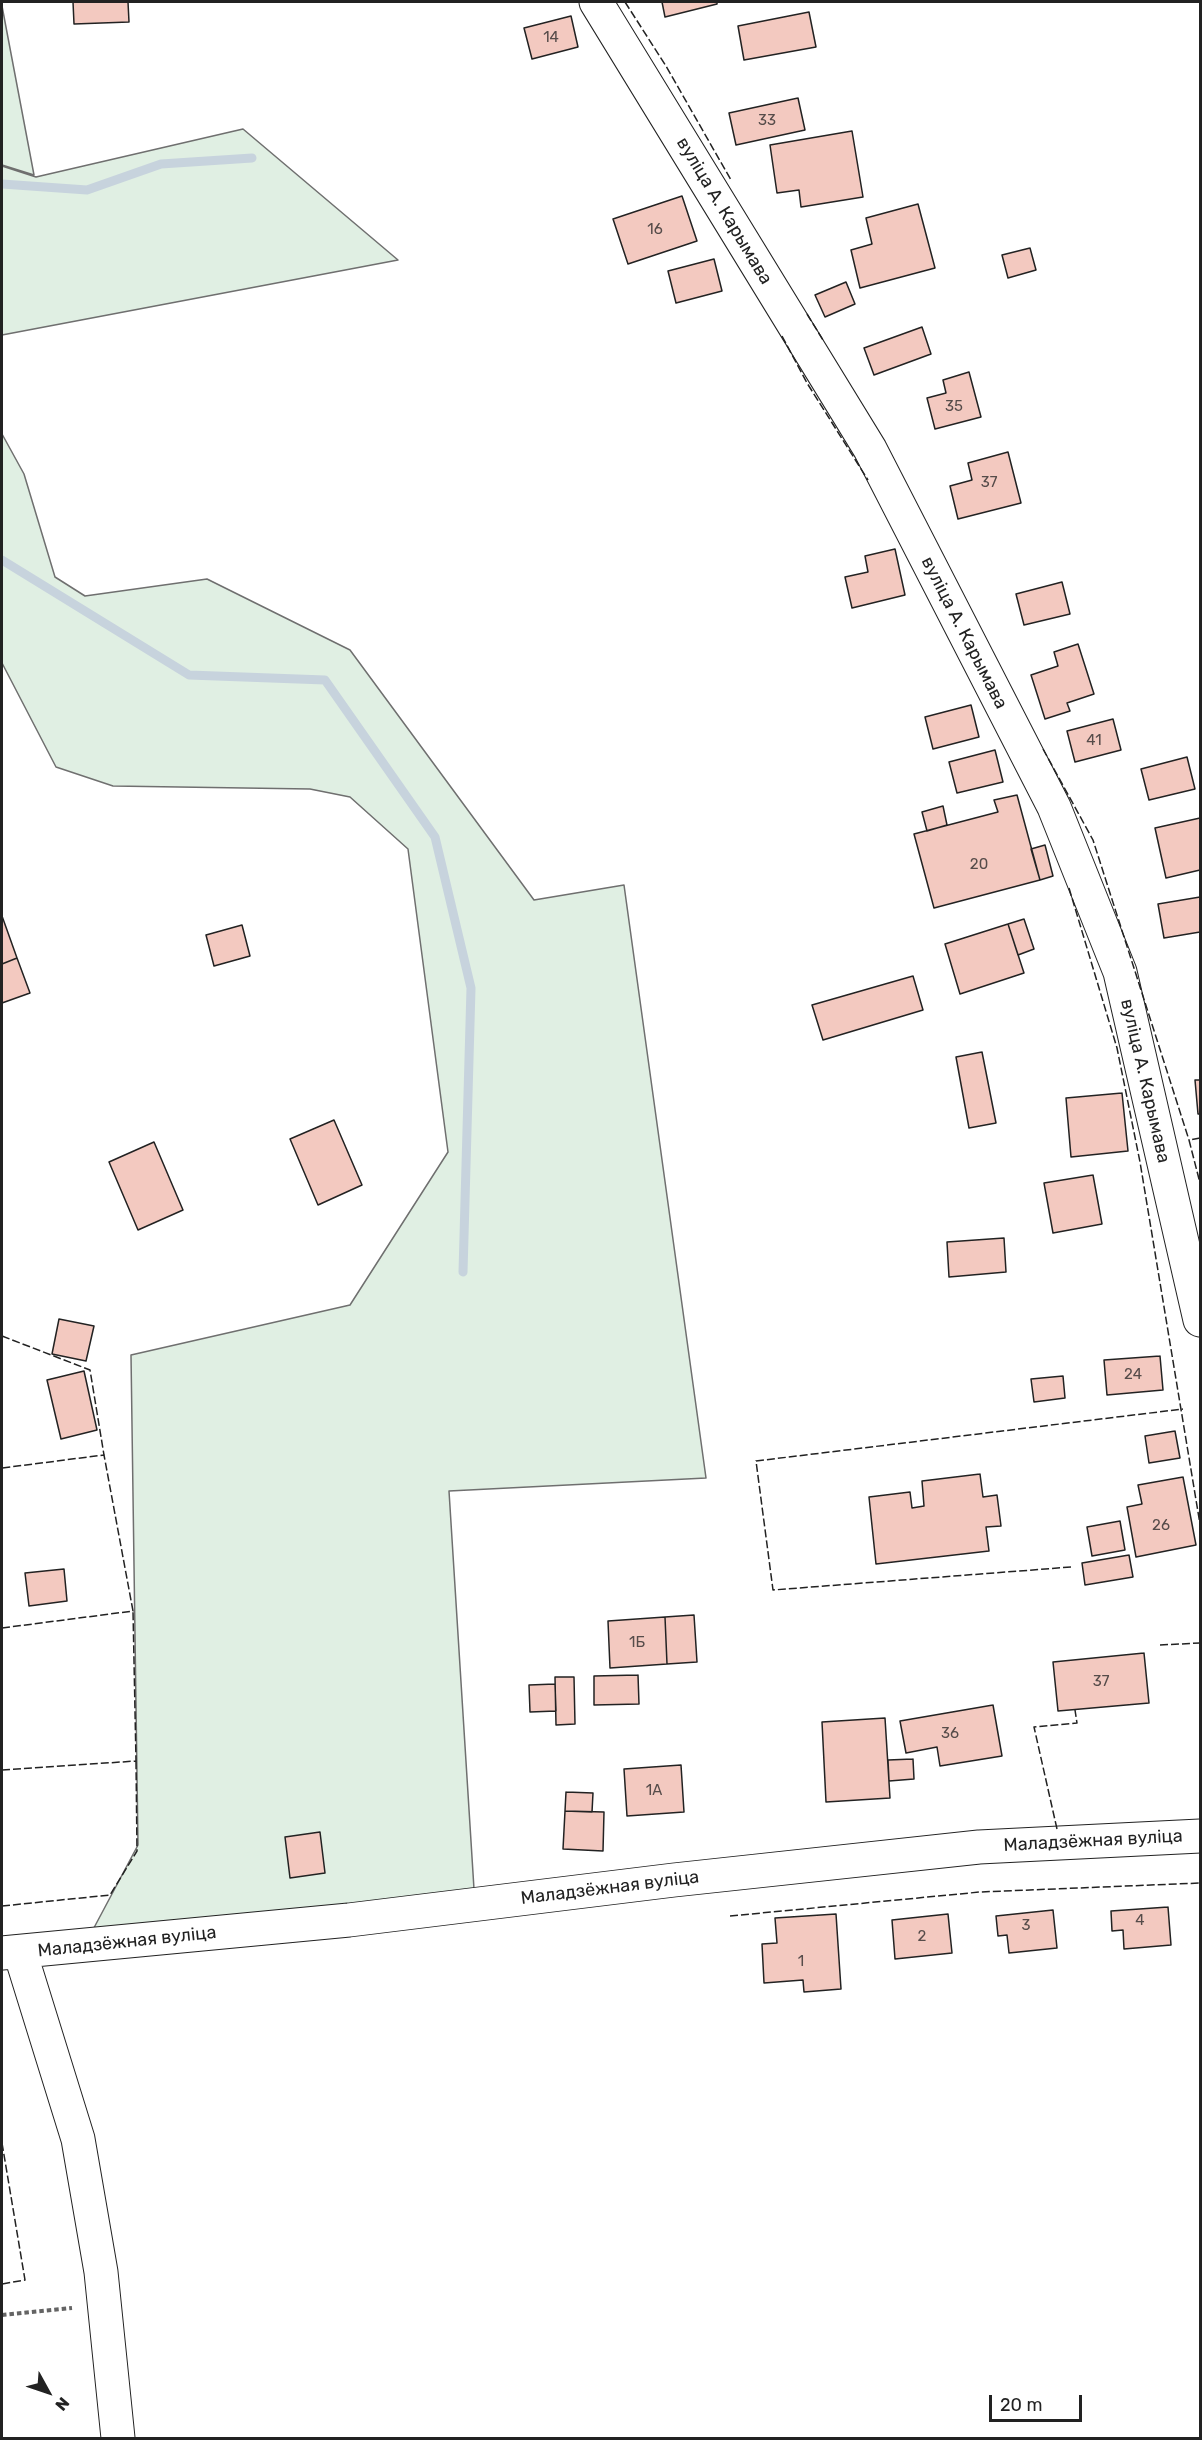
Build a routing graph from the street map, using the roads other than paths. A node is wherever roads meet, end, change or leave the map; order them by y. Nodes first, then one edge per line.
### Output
1 (596, 2) edge
2 (1187, 1206) edge
3 (1200, 1320) edge
4 (1200, 1836) edge
5 (11, 1953) edge
6 (118, 2439) edge

1 - 2 street, вуліца А. Карымава
2 - 3 street, вуліца А. Карымава
4 - 5 street, Маладзёжная вуліца
5 - 6 street

